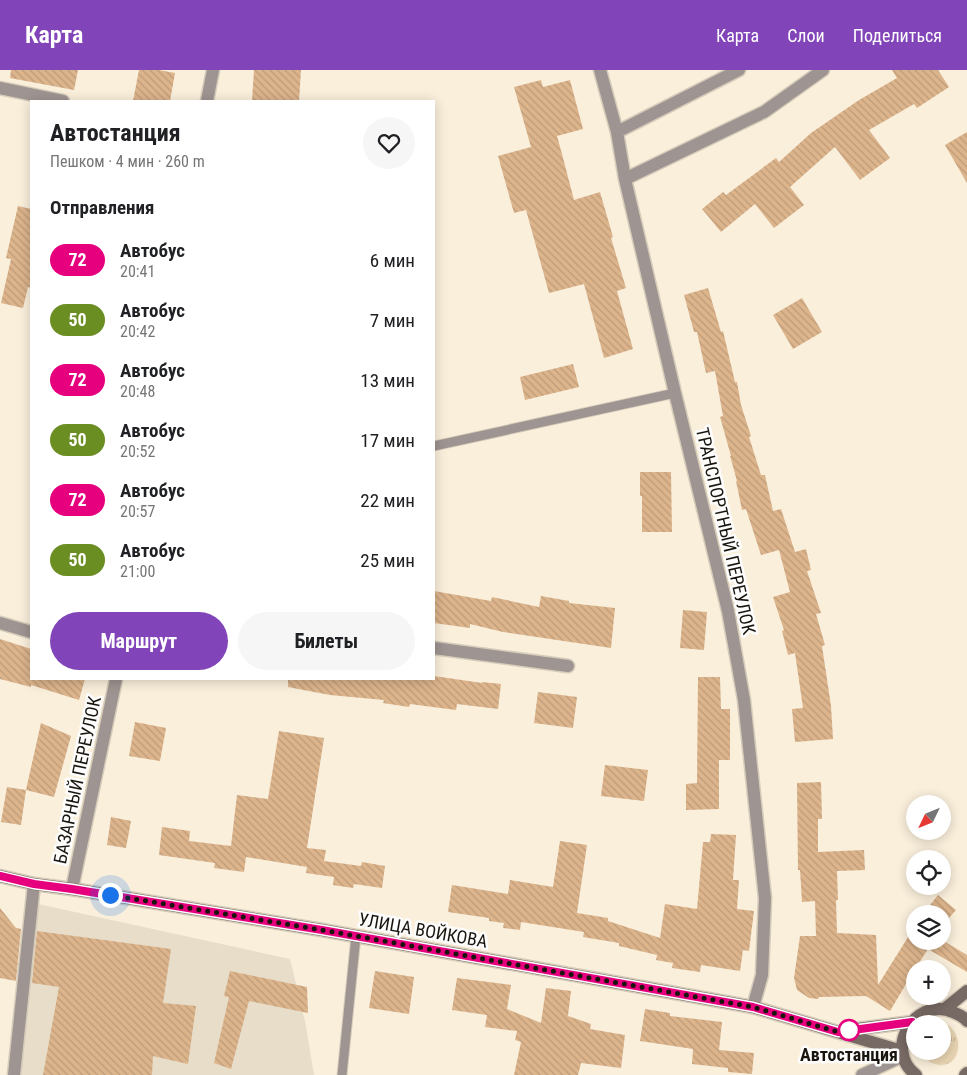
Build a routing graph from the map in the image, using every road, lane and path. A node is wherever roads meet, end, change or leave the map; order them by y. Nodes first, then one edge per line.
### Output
1 (213, 70) edge
2 (600, 70) edge
3 (739, 70) edge
4 (823, 70) edge
5 (0, 88) edge
6 (58, 100) edge
7 (207, 100) edge
8 (617, 132) junction
9 (625, 179) junction
10 (675, 394) junction
11 (435, 446) edge
12 (0, 623) edge
13 (30, 632) edge
14 (435, 648) edge
15 (568, 666) dead end
16 (116, 680) edge
17 (0, 876) edge
18 (34, 884) junction
19 (72, 889) junction
20 (356, 936) junction
21 (967, 991) edge
22 (753, 1007) junction
23 (946, 1008) junction
24 (920, 1015) edge
25 (967, 1021) edge
26 (906, 1023) edge
27 (906, 1031) edge
28 (838, 1032) junction
29 (902, 1053) junction
30 (14, 1075) edge
31 (342, 1075) edge
32 (862, 1075) edge
33 (916, 1075) edge

1 - 7 street
2 - 8 street, ТРАНСПОРТНЫЙ ПЕРЕУЛОК
3 - 8 street
4 - 9 street
5 - 6 street
8 - 9 street, ТРАНСПОРТНЫЙ ПЕРЕУЛОК
9 - 10 street, ТРАНСПОРТНЫЙ ПЕРЕУЛОК
10 - 11 lane
10 - 22 street, ТРАНСПОРТНЫЙ ПЕРЕУЛОК
12 - 13 street
14 - 15 street
16 - 19 street, БАЗАРНЫЙ ПЕРЕУЛОК
17 - 18 street, УЛИЦА ВОЙКОВА
18 - 19 street, УЛИЦА ВОЙКОВА
18 - 30 street
19 - 20 street, УЛИЦА ВОЙКОВА
20 - 22 street, УЛИЦА ВОЙКОВА
20 - 31 lane
21 - 23 street
22 - 28 street, УЛИЦА ВОЙКОВА
23 - 24 street
23 - 25 street
26 - 28 street, УЛИЦА ВОЙКОВА
27 - 29 street
28 - 29 street, УЛИЦА ВОЙКОВА
29 - 32 street
29 - 33 street

